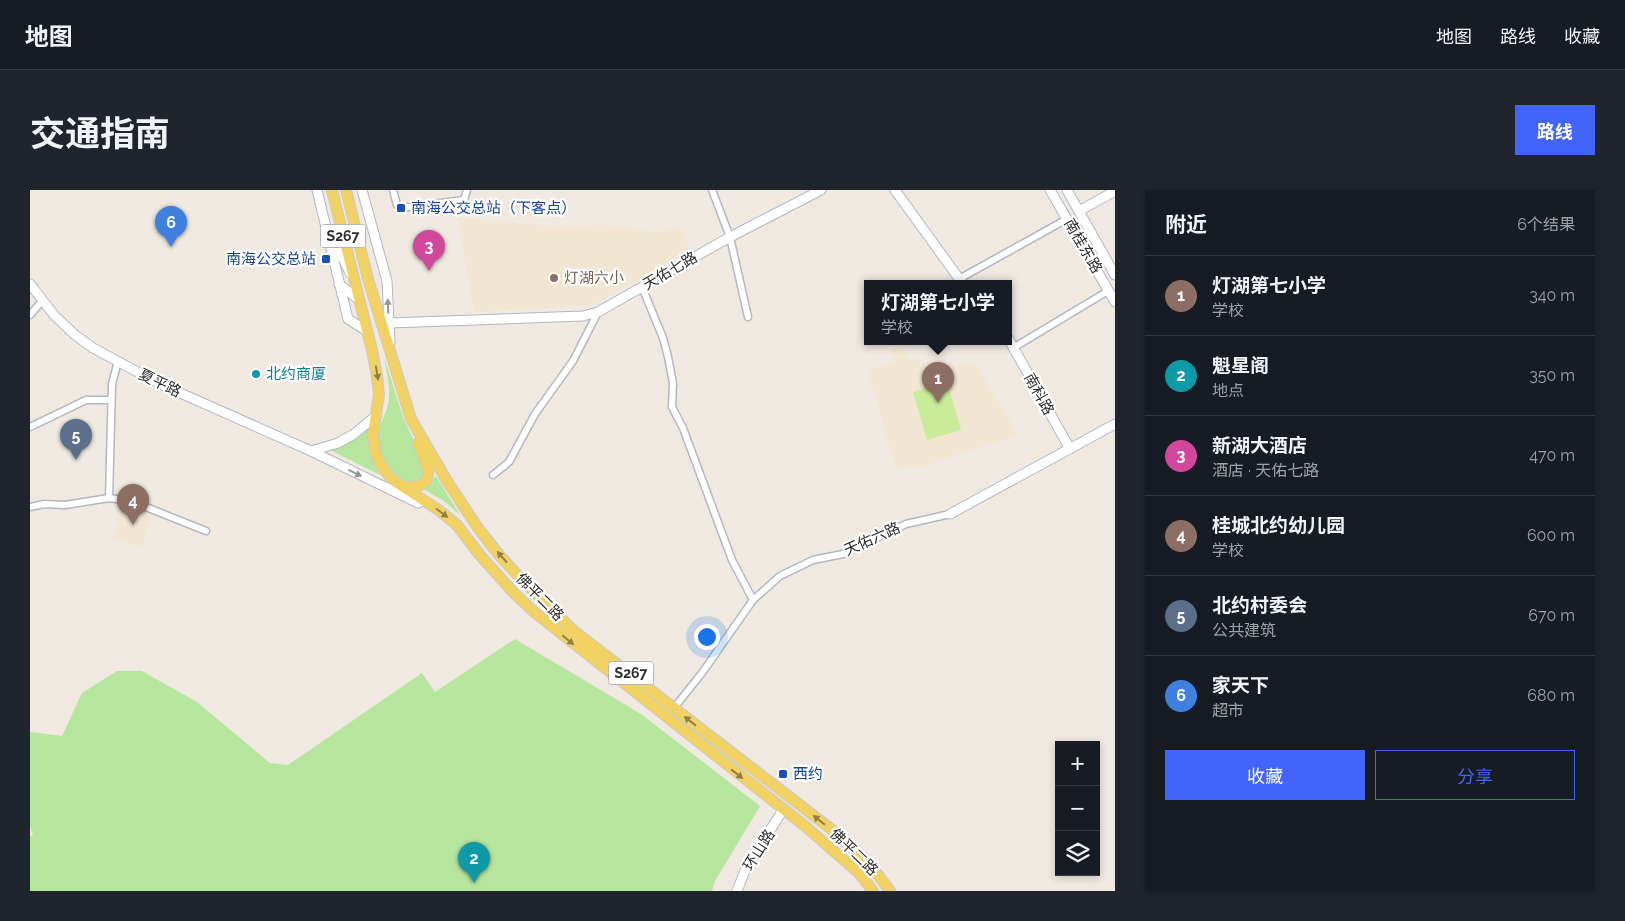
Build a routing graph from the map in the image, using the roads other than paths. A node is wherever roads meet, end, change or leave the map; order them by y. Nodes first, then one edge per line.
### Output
1 (317, 190) edge
2 (332, 190) edge
3 (346, 190) edge
4 (362, 190) edge
5 (393, 190) edge
6 (467, 190) edge
7 (712, 190) edge
8 (821, 190) edge
9 (895, 190) edge
10 (1050, 190) edge
11 (1067, 190) edge
12 (1115, 191) edge
13 (1079, 212) junction
14 (324, 219) junction
15 (1067, 219) junction
16 (730, 236) junction
17 (1115, 274) edge
18 (960, 280) edge
19 (964, 280) edge
20 (354, 282) junction
21 (30, 284) edge
22 (339, 284) junction
23 (642, 287) junction
24 (1108, 291) junction
25 (358, 299) junction
26 (42, 301) junction
27 (1115, 302) edge
28 (598, 312) junction
29 (30, 315) edge
30 (748, 317) dead end
31 (389, 323) junction
32 (367, 332) junction
33 (1012, 345) edge
34 (1013, 348) junction
35 (391, 355) junction
36 (118, 362) junction
37 (111, 400) junction
38 (377, 415) junction
39 (411, 419) junction
40 (1115, 424) edge
41 (30, 427) edge
42 (1070, 449) junction
43 (311, 451) junction
44 (494, 475) dead end
45 (402, 486) junction
46 (109, 498) junction
47 (424, 501) junction
48 (30, 506) edge
49 (950, 514) joint
50 (206, 531) dead end
51 (753, 600) junction
52 (674, 708) junction
53 (783, 810) junction
54 (737, 891) edge
55 (873, 891) edge
56 (890, 891) edge

1 - 14 main road
2 - 20 main road, S267
3 - 35 main road, 佛平二路 / S267
31 -> 4 main road
5 - 6 street
7 - 16 street
8 - 16 main road, 天佑七路
9 - 18 main road
10 - 15 main road, 南桂东路
11 - 13 main road, 南桂东路
12 - 13 main road
13 - 17 main road, 南桂东路
14 - 20 main road
14 - 22 main road
15 - 19 street
15 - 24 main road, 南桂东路
16 - 23 main road, 天佑七路
16 - 30 street
20 - 25 main road, S267
21 - 26 main road, 夏平路
22 - 25 main road
22 - 32 main road
23 - 28 main road, 天佑七路
23 - 51 street
24 - 27 main road, 南桂东路
24 - 34 street
25 - 32 main road, S267
26 - 29 street
26 - 36 main road, 夏平路
28 - 31 main road, 天佑七路
28 - 44 street
31 - 35 main road
32 -> 38 main road, S267
33 - 34 main road, 南科路
34 - 42 main road, 南科路
35 - 39 main road, 佛平二路 / S267
36 - 37 street
36 - 43 main road, 夏平路
37 - 41 street
37 - 46 street
38 - 43 main road
38 - 45 main road, 佛平二路
39 - 45 main road
52 -> 39 main road, 佛平二路 / S267
40 - 42 main road, 天佑六路
42 - 49 main road, 天佑六路
43 -> 47 main road, 夏平路
45 - 47 main road, 佛平二路
46 - 48 street
46 - 50 street
47 -> 53 main road, 佛平二路
49 - 51 street, 天佑六路
51 - 52 street, 天佑六路
56 -> 52 main road, 佛平二路 / S267
53 - 54 main road, 环山路
53 - 55 main road, 佛平二路

